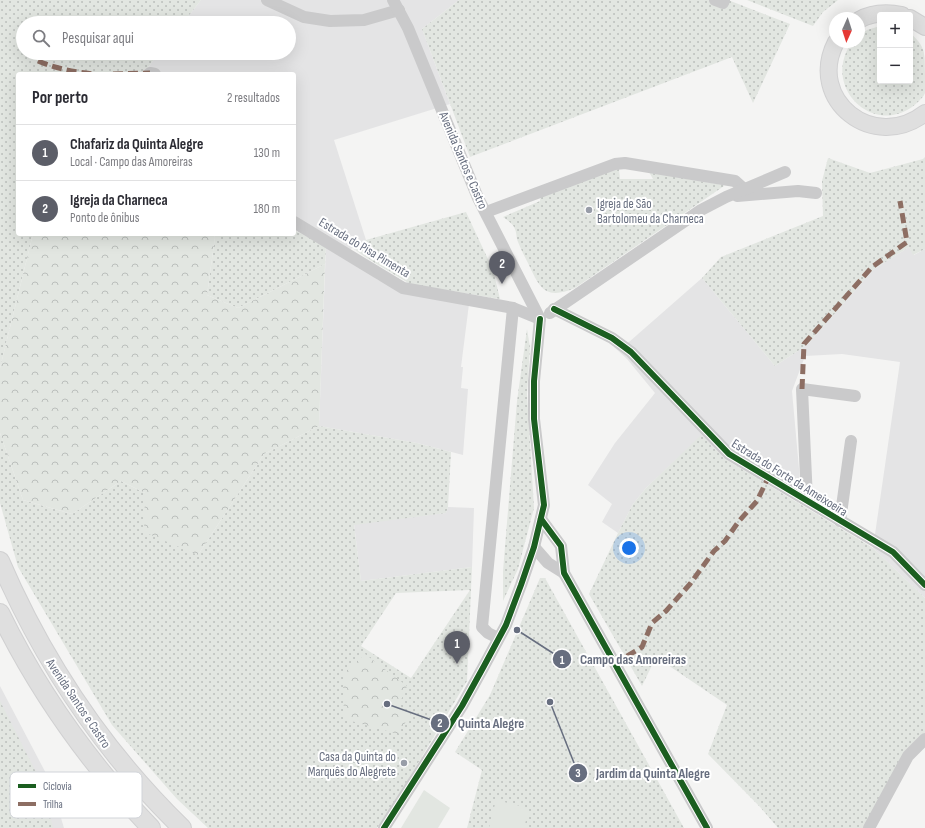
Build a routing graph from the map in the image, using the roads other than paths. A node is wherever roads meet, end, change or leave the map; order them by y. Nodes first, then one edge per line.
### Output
1 (267, 0) edge
2 (875, 0) edge
3 (396, 5) edge
4 (865, 12) edge
5 (877, 14) edge
6 (865, 17) edge
7 (913, 20) edge
8 (925, 28) edge
9 (834, 48) edge
10 (925, 113) edge
11 (784, 172) dead end
12 (745, 190) junction
13 (816, 193) dead end
14 (726, 197) junction
15 (486, 212) junction
16 (296, 223) edge
17 (513, 308) junction
18 (554, 310) junction
19 (540, 319) junction
20 (855, 396) dead end
21 (851, 440) dead end
22 (807, 500) junction
23 (541, 519) junction
24 (840, 521) junction
25 (534, 547) junction
26 (0, 562) edge
27 (564, 573) junction
28 (925, 585) edge
29 (0, 613) edge
30 (498, 638) junction
31 (925, 739) edge
32 (102, 772) edge
33 (130, 772) edge
34 (142, 787) edge
35 (142, 818) edge
36 (181, 827) edge
37 (151, 828) edge
38 (384, 828) edge
39 (707, 828) edge
40 (869, 828) edge

1 - 3 street
2 - 4 main road
3 - 15 street, Avenida Santos e Castro
5 - 6 main road
7 - 8 main road
9 - 10 main road
11 - 12 street
12 - 14 street
12 - 15 street
13 - 14 street
14 - 18 street
15 - 19 street, Avenida Santos e Castro
16 - 17 street, Estrada do Pisa Pimenta
17 - 19 street, Estrada do Pisa Pimenta
17 - 30 street
18 - 19 street
18 - 22 street, Estrada do Forte da Ameixoeira
19 - 23 street
20 - 22 street
21 - 24 street
22 - 24 street, Estrada do Forte da Ameixoeira
23 - 25 street
23 - 27 street
24 - 28 street, Estrada do Forte da Ameixoeira
25 - 27 street
25 - 30 street
26 - 33 main road, Avenida Santos e Castro
27 - 39 street
29 - 32 main road, Avenida Santos e Castro
30 - 38 street
31 - 40 street
34 - 36 main road, Avenida Santos e Castro
35 - 37 main road, Avenida Santos e Castro

